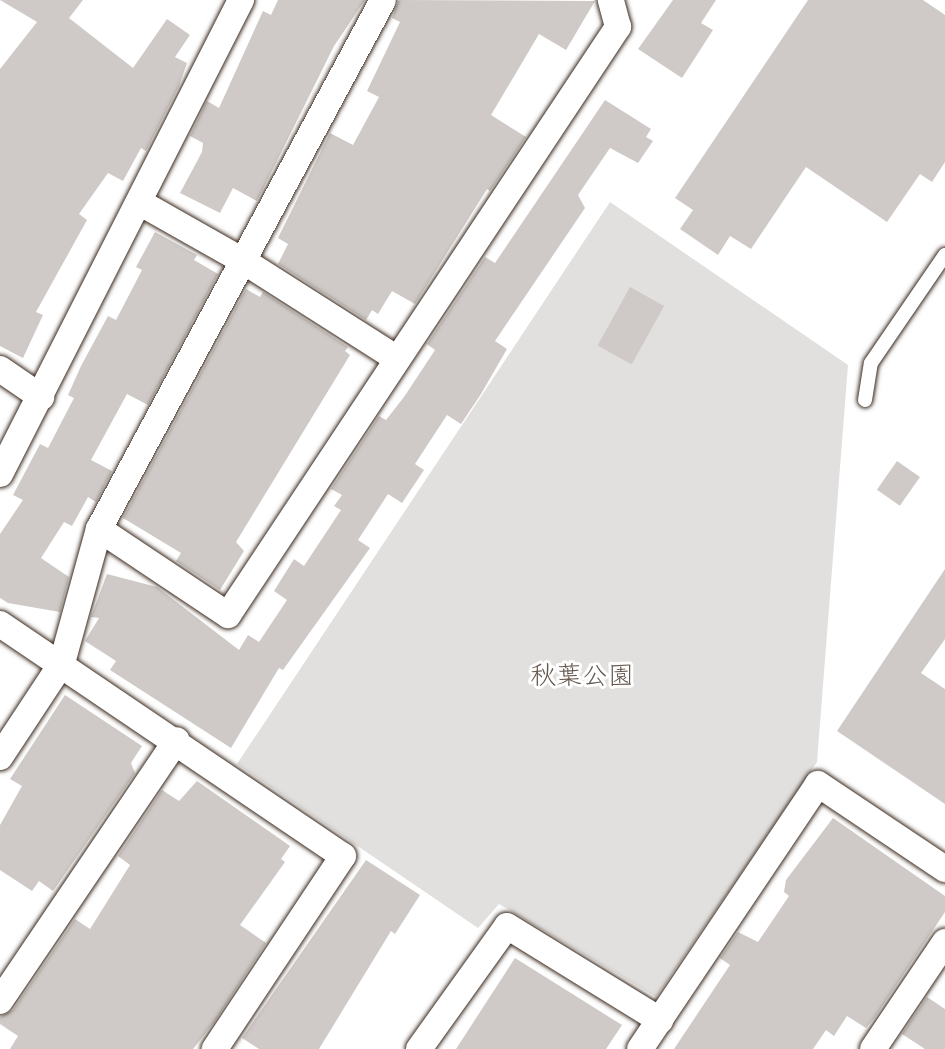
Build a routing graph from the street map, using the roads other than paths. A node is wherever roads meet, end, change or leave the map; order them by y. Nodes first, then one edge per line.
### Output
1 (241, 0) edge
2 (383, 0) edge
3 (611, 0) edge
4 (139, 202) junction
5 (945, 255) edge
6 (245, 262) junction
7 (394, 357) junction
8 (0, 369) edge
9 (41, 397) junction
10 (865, 400) dead end
11 (0, 474) edge
12 (99, 529) junction
13 (0, 624) edge
14 (62, 663) junction
15 (177, 740) junction
16 (0, 757) edge
17 (945, 869) edge
18 (945, 942) edge
19 (0, 1001) edge
20 (660, 1020) junction
21 (215, 1049) edge
22 (419, 1049) edge
23 (640, 1049) edge
24 (873, 1049) edge

1 - 4 street
2 - 6 street
3 - 7 street
4 - 6 street
4 - 9 street
5 - 10 lane
6 - 7 street
6 - 12 street
7 - 12 street
8 - 9 street
9 - 11 street
12 - 14 street
13 - 14 street
14 - 15 street
14 - 16 street
15 - 19 street
15 - 21 street
17 - 20 street
18 - 24 street
20 - 22 street
20 - 23 street

